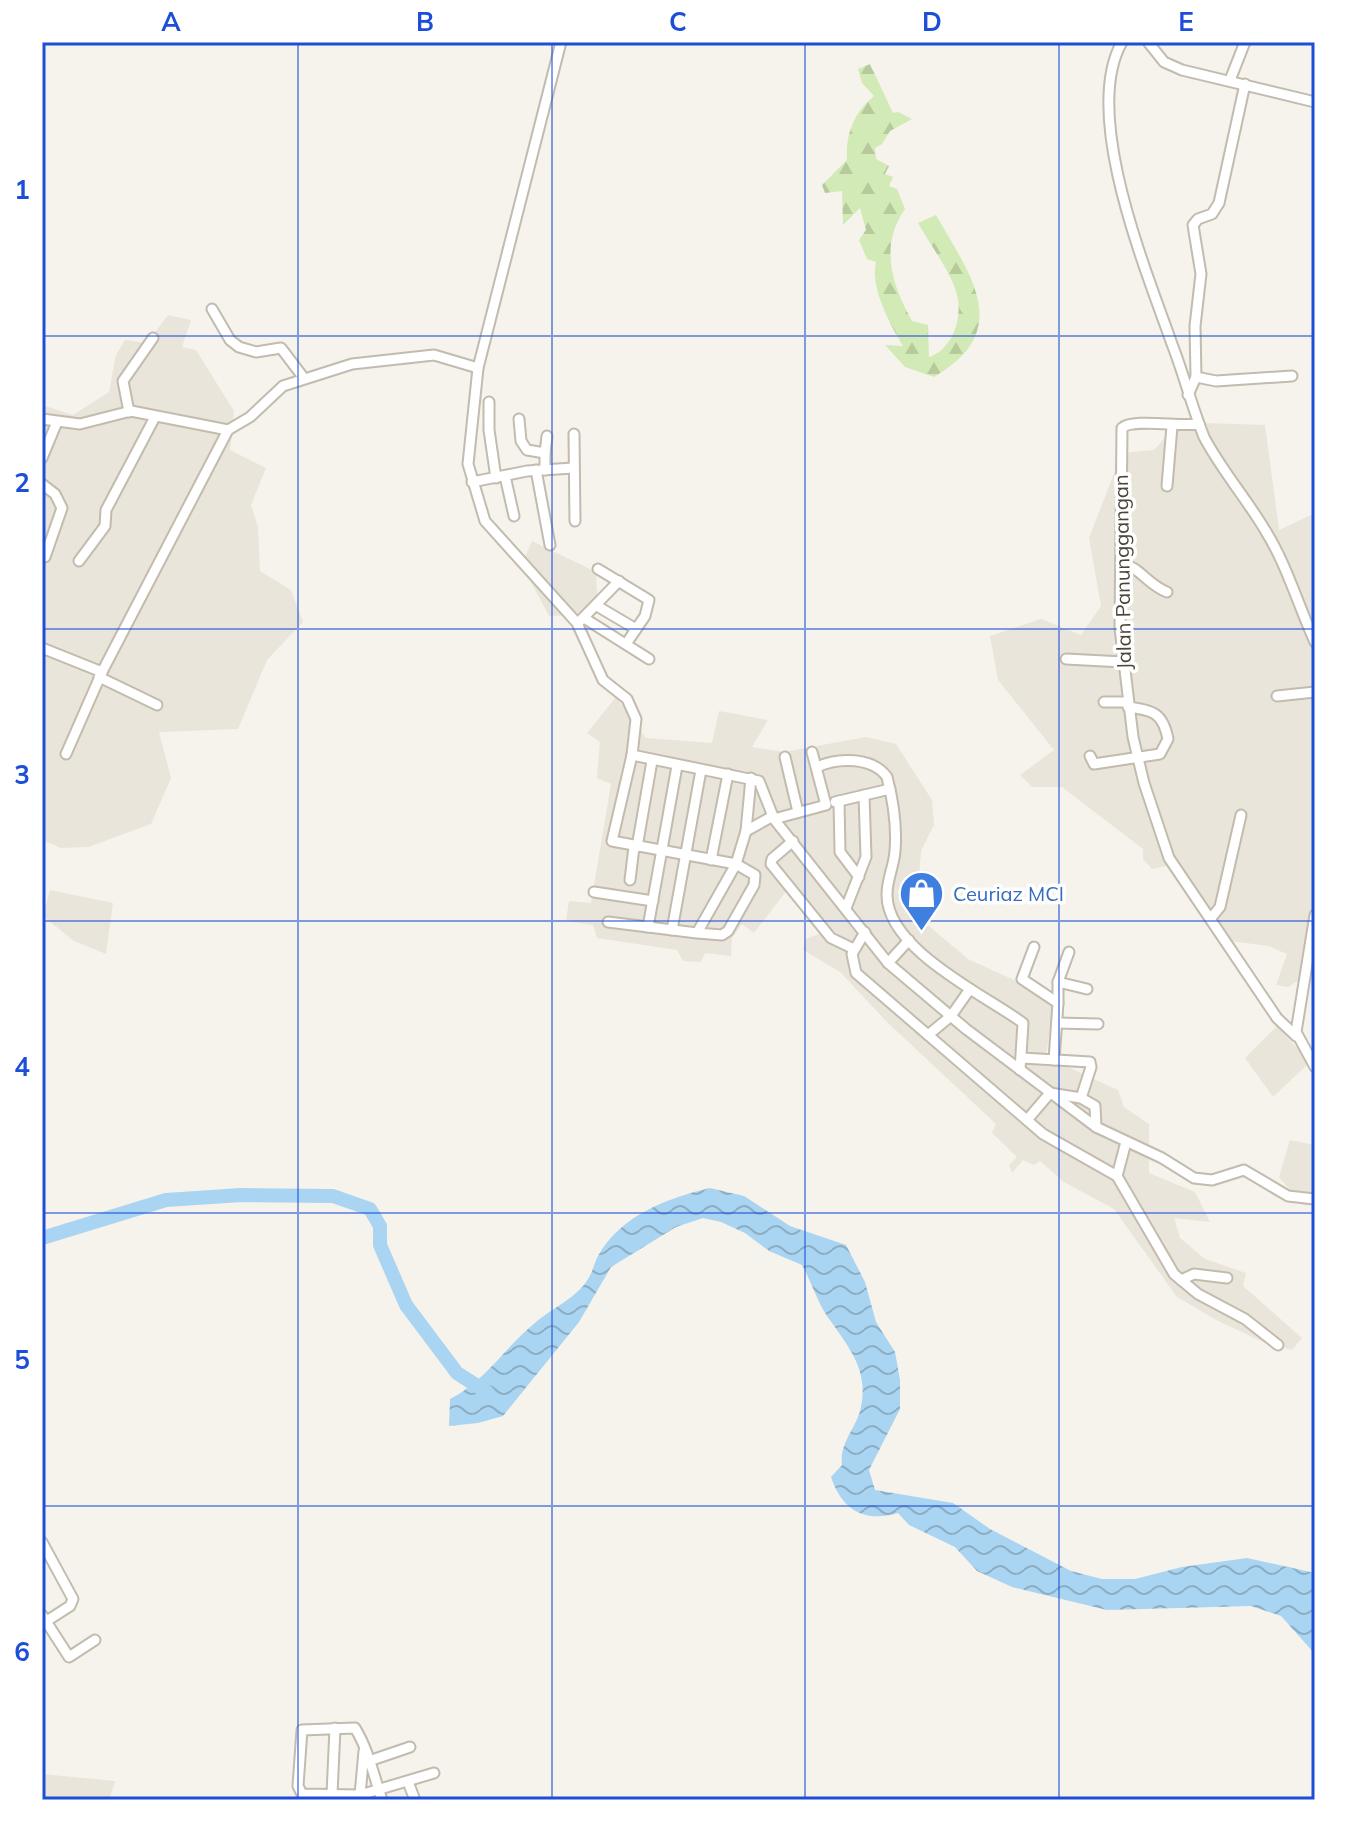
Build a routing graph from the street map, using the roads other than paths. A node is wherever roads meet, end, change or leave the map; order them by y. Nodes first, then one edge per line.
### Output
1 (561, 42) edge
2 (1122, 42) edge
3 (1148, 42) edge
4 (1245, 42) edge
5 (1230, 80) junction
6 (1245, 84) junction
7 (1315, 102) edge
8 (212, 309) dead end
9 (153, 338) dead end
10 (478, 368) junction
11 (1292, 376) dead end
12 (303, 377) junction
13 (1196, 377) junction
14 (1188, 395) junction
15 (489, 402) dead end
16 (129, 412) junction
17 (155, 417) junction
18 (42, 419) edge
19 (519, 419) dead end
20 (57, 422) junction
21 (1199, 424) junction
22 (1172, 426) junction
23 (228, 430) junction
24 (574, 434) dead end
25 (547, 436) dead end
26 (545, 453) junction
27 (42, 458) edge
28 (573, 468) junction
29 (540, 470) junction
30 (501, 477) junction
31 (472, 482) junction
32 (42, 484) edge
33 (1167, 486) dead end
34 (514, 516) dead end
35 (575, 521) dead end
36 (550, 545) dead end
37 (45, 557) dead end
38 (79, 561) dead end
39 (1121, 563) junction
40 (598, 569) dead end
41 (619, 581) junction
42 (1167, 592) dead end
43 (597, 606) junction
44 (580, 621) junction
45 (636, 629) junction
46 (1315, 642) edge
47 (626, 644) junction
48 (42, 648) edge
49 (649, 659) dead end
50 (1066, 659) dead end
51 (1123, 662) junction
52 (101, 674) junction
53 (1315, 692) edge
54 (1277, 696) dead end
55 (1104, 702) dead end
56 (157, 705) dead end
57 (1128, 705) junction
58 (812, 752) dead end
59 (66, 754) dead end
60 (632, 755) junction
61 (1090, 756) dead end
62 (785, 757) dead end
63 (1138, 759) junction
64 (652, 761) junction
65 (677, 766) junction
66 (817, 767) junction
67 (701, 770) junction
68 (728, 774) junction
69 (751, 778) junction
70 (890, 789) junction
71 (864, 795) junction
72 (839, 801) junction
73 (826, 805) junction
74 (798, 812) junction
75 (1241, 815) dead end
76 (774, 817) junction
77 (746, 831) junction
78 (793, 841) junction
79 (636, 847) junction
80 (662, 852) junction
81 (687, 856) junction
82 (711, 860) junction
83 (736, 864) junction
84 (859, 877) junction
85 (630, 880) dead end
86 (594, 892) dead end
87 (653, 901) junction
88 (846, 908) junction
89 (1315, 915) edge
90 (1211, 918) junction
91 (608, 922) dead end
92 (648, 927) junction
93 (672, 930) junction
94 (865, 932) junction
95 (697, 933) junction
96 (909, 940) junction
97 (1034, 947) dead end
98 (854, 949) junction
99 (1069, 952) dead end
100 (888, 963) junction
101 (1058, 982) junction
102 (970, 989) junction
103 (1087, 989) dead end
104 (1058, 1003) junction
105 (951, 1016) junction
106 (1057, 1023) junction
107 (1098, 1024) dead end
108 (928, 1035) junction
109 (1296, 1036) junction
110 (1022, 1058) junction
111 (1054, 1060) junction
112 (1315, 1067) edge
113 (1020, 1070) junction
114 (1050, 1093) junction
115 (1081, 1098) junction
116 (1027, 1120) junction
117 (1096, 1127) junction
118 (1126, 1142) junction
119 (1117, 1176) junction
120 (1315, 1199) edge
121 (1227, 1278) dead end
122 (1181, 1280) junction
123 (1278, 1345) dead end
124 (42, 1542) edge
125 (43, 1620) edge
126 (95, 1640) dead end
127 (335, 1728) junction
128 (410, 1747) dead end
129 (364, 1748) junction
130 (369, 1761) junction
131 (434, 1773) dead end
132 (408, 1782) junction
133 (332, 1794) junction
134 (360, 1795) junction
135 (381, 1796) edge
136 (349, 1798) edge
137 (415, 1800) edge

1 - 10 street
2 - 14 street
3 - 5 street
4 - 5 street
5 - 6 street
6 - 7 street
6 - 13 street
8 - 12 street
9 - 16 street
10 - 12 street
10 - 31 street
11 - 13 street
12 - 23 street
13 - 14 street
14 - 21 street
15 - 30 street
16 - 17 street
16 - 20 street
17 - 23 street
17 - 38 street
18 - 20 street
19 - 26 street
20 - 27 street
21 - 22 street, Jalan Panunggangan
21 - 46 street
22 - 33 street
22 - 39 street, Jalan Panunggangan
23 - 52 street
24 - 28 street
25 - 26 street
26 - 29 street
28 - 29 street
28 - 35 street
29 - 30 street
29 - 36 street
30 - 31 street
30 - 34 street
31 - 44 street
32 - 37 street
39 - 42 street
39 - 51 street, Jalan Panunggangan
40 - 41 street
41 - 43 street
41 - 45 street
43 - 44 street
43 - 45 street
44 - 47 street
44 - 60 street
45 - 47 street
47 - 49 street
48 - 52 street
50 - 51 street
51 - 57 street, Jalan Panunggangan
52 - 56 street
52 - 59 street
53 - 54 street
55 - 57 street
57 - 63 street, Jalan Panunggangan
57 - 63 street
58 - 66 street
60 - 64 street
60 - 79 street
61 - 63 street
62 - 74 street
63 - 90 street, Jalan Panunggangan
64 - 65 street
64 - 79 street
65 - 67 street
65 - 80 street
66 - 70 street
66 - 73 street
67 - 68 street
67 - 81 street
68 - 69 street
68 - 82 street
69 - 76 street
69 - 77 street
70 - 71 street
70 - 96 street
71 - 72 street
71 - 84 street
72 - 73 street
72 - 84 street
73 - 74 street
74 - 76 street
75 - 90 street
76 - 77 street
76 - 78 street
77 - 83 street
78 - 88 street
78 - 98 street
79 - 80 street
79 - 85 street
80 - 81 street
80 - 87 street
81 - 82 street
81 - 93 street
82 - 83 street
83 - 95 street
83 - 95 street
84 - 88 street
86 - 87 street
87 - 92 street
88 - 94 street
89 - 109 street
90 - 109 street, Jalan Panunggangan
91 - 92 street
92 - 93 street
93 - 95 street
94 - 98 street
94 - 100 street
96 - 100 street
96 - 102 street
97 - 104 street
98 - 108 street
99 - 101 street
100 - 105 street
101 - 103 street
101 - 104 street
102 - 105 street
102 - 110 street
104 - 106 street
105 - 108 street
105 - 113 street
106 - 107 street
106 - 111 street
108 - 116 street
109 - 112 street, Jalan Panunggangan
110 - 111 street
110 - 113 street
111 - 115 street
113 - 114 street
114 - 115 street
114 - 116 street
114 - 117 street
115 - 117 street
116 - 119 street
117 - 118 street
118 - 119 street
118 - 120 street
119 - 122 street
121 - 122 street
122 - 123 street
124 - 125 street
125 - 126 street
127 - 129 street
127 - 133 street
127 - 133 street
128 - 130 street
129 - 130 street
129 - 134 street
130 - 135 street
131 - 132 street
132 - 135 street
132 - 137 street
133 - 136 street
134 - 135 street
134 - 136 street

